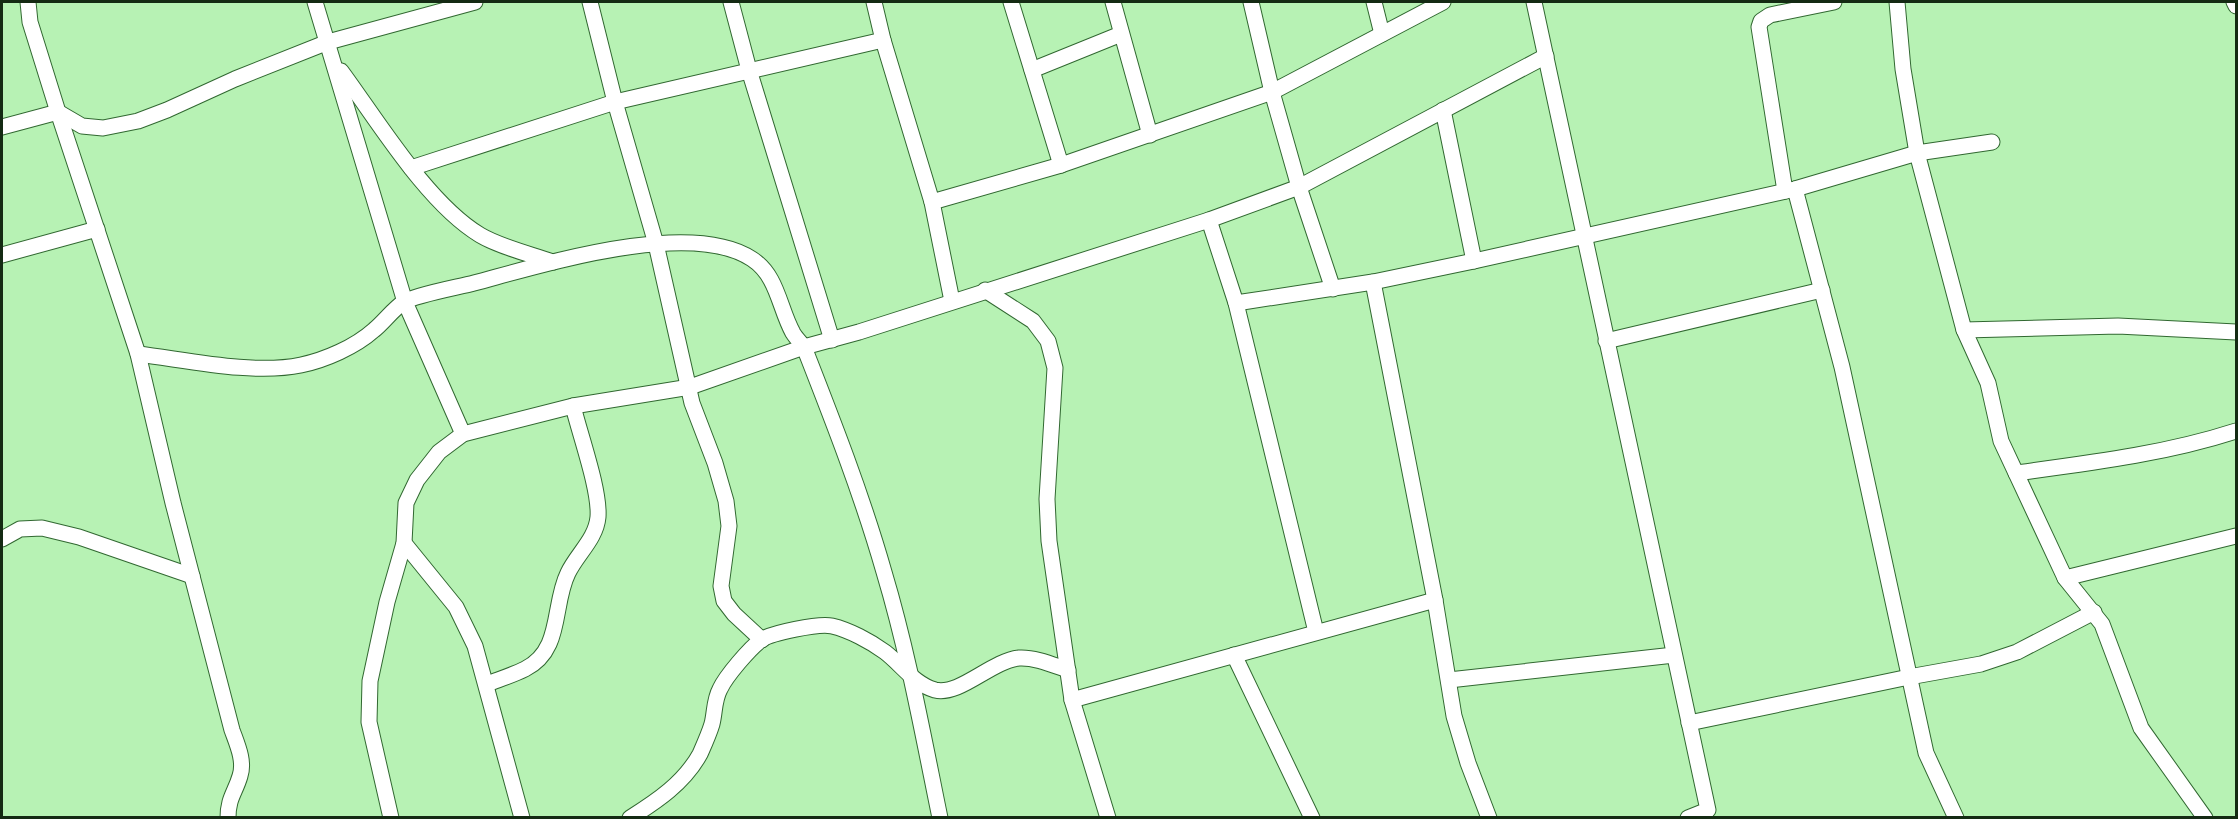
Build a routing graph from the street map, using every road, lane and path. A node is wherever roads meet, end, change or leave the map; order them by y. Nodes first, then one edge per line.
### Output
1 (28, 2) edge
2 (315, 2) edge
3 (475, 2) edge
4 (590, 2) edge
5 (731, 2) edge
6 (874, 2) edge
7 (1011, 2) edge
8 (1113, 2) edge
9 (1251, 2) edge
10 (1374, 2) edge
11 (1443, 2) edge
12 (1534, 2) edge
13 (1834, 2) edge
14 (1897, 2) edge
15 (2234, 2) edge
16 (1804, 5) edge
17 (2236, 6) edge
18 (1121, 34) junction
19 (1382, 34) junction
20 (883, 40) junction
21 (328, 42) junction
22 (1546, 56) junction
23 (334, 61) junction
24 (749, 70) junction
25 (1032, 70) junction
26 (1272, 92) junction
27 (615, 102) junction
28 (1443, 110) junction
29 (58, 112) junction
30 (2, 127) edge
31 (1150, 135) junction
32 (1992, 142) dead end
33 (1917, 153) junction
34 (1061, 165) junction
35 (411, 168) junction
36 (1299, 187) junction
37 (1790, 190) junction
38 (932, 202) junction
39 (1209, 220) junction
40 (97, 229) junction
41 (1584, 237) junction
42 (657, 244) junction
43 (2, 255) edge
44 (1474, 261) junction
45 (553, 262) junction
46 (1373, 282) junction
47 (1333, 289) junction
48 (985, 290) junction
49 (1822, 290) junction
50 (952, 301) junction
51 (405, 302) junction
52 (1236, 303) junction
53 (1964, 330) junction
54 (2236, 332) edge
55 (832, 340) junction
56 (1606, 341) junction
57 (804, 347) junction
58 (138, 354) junction
59 (690, 387) junction
60 (573, 406) junction
61 (2236, 431) edge
62 (463, 434) junction
63 (2016, 473) junction
64 (2236, 536) edge
65 (2, 538) edge
66 (404, 543) junction
67 (192, 576) junction
68 (2065, 578) junction
69 (1435, 600) junction
70 (2094, 612) junction
71 (1316, 632) junction
72 (762, 640) junction
73 (1234, 655) junction
74 (1674, 655) junction
75 (1068, 670) junction
76 (911, 677) junction
77 (1908, 677) junction
78 (1449, 680) junction
79 (487, 684) junction
80 (1072, 700) junction
81 (1689, 723) junction
82 (228, 818) edge
83 (391, 818) edge
84 (522, 818) edge
85 (630, 818) edge
86 (940, 818) edge
87 (1108, 818) edge
88 (1312, 818) edge
89 (1490, 818) edge
90 (1688, 818) edge
91 (1956, 818) edge
92 (2205, 818) edge

1 - 29 street
2 - 21 street
3 - 21 street
4 - 27 street
5 - 24 street
6 - 20 street
7 - 25 street
8 - 18 street
9 - 26 street
10 - 19 street
11 - 19 street
12 - 22 street
13 - 16 street
14 - 33 street
15 - 17 street
16 - 37 street
18 - 25 street
18 - 31 street
19 - 26 street
20 - 24 street
20 - 38 street
21 - 23 street
21 - 29 street
22 - 28 street
22 - 41 street
23 - 35 street
23 - 51 street
24 - 27 street
24 - 55 street
25 - 34 street
26 - 31 street
26 - 36 street
27 - 35 street
27 - 42 street
28 - 36 street
28 - 44 street
29 - 30 street
29 - 40 street
31 - 34 street
32 - 33 street
33 - 37 street
33 - 53 street
34 - 38 street
35 - 45 street
36 - 39 street
36 - 47 street
37 - 41 street
37 - 49 street
38 - 50 street
39 - 48 street
39 - 52 street
40 - 43 street
40 - 58 street
41 - 44 street
41 - 56 street
42 - 45 street
42 - 57 street
42 - 59 street
44 - 46 street
45 - 51 street
46 - 47 street
46 - 69 street
47 - 52 street
48 - 50 street
48 - 75 street
49 - 56 street
49 - 77 street
50 - 55 street
51 - 58 street
51 - 62 street
52 - 71 street
53 - 54 street
53 - 63 street
55 - 57 street
56 - 74 street
57 - 59 street
57 - 76 street
58 - 67 street
59 - 60 street
59 - 72 street
60 - 62 street
60 - 79 street
61 - 63 street
62 - 66 street
63 - 68 street
64 - 68 street
65 - 67 street
66 - 79 street
66 - 83 street
67 - 82 street
68 - 70 street
69 - 71 street
69 - 78 street
70 - 77 street
70 - 92 street
71 - 73 street
72 - 76 street
72 - 85 street
73 - 80 street
73 - 88 street
74 - 78 street
74 - 81 street
75 - 76 street
75 - 80 street
76 - 86 street
77 - 81 street
77 - 91 street
78 - 89 street
79 - 84 street
80 - 87 street
81 - 90 street

